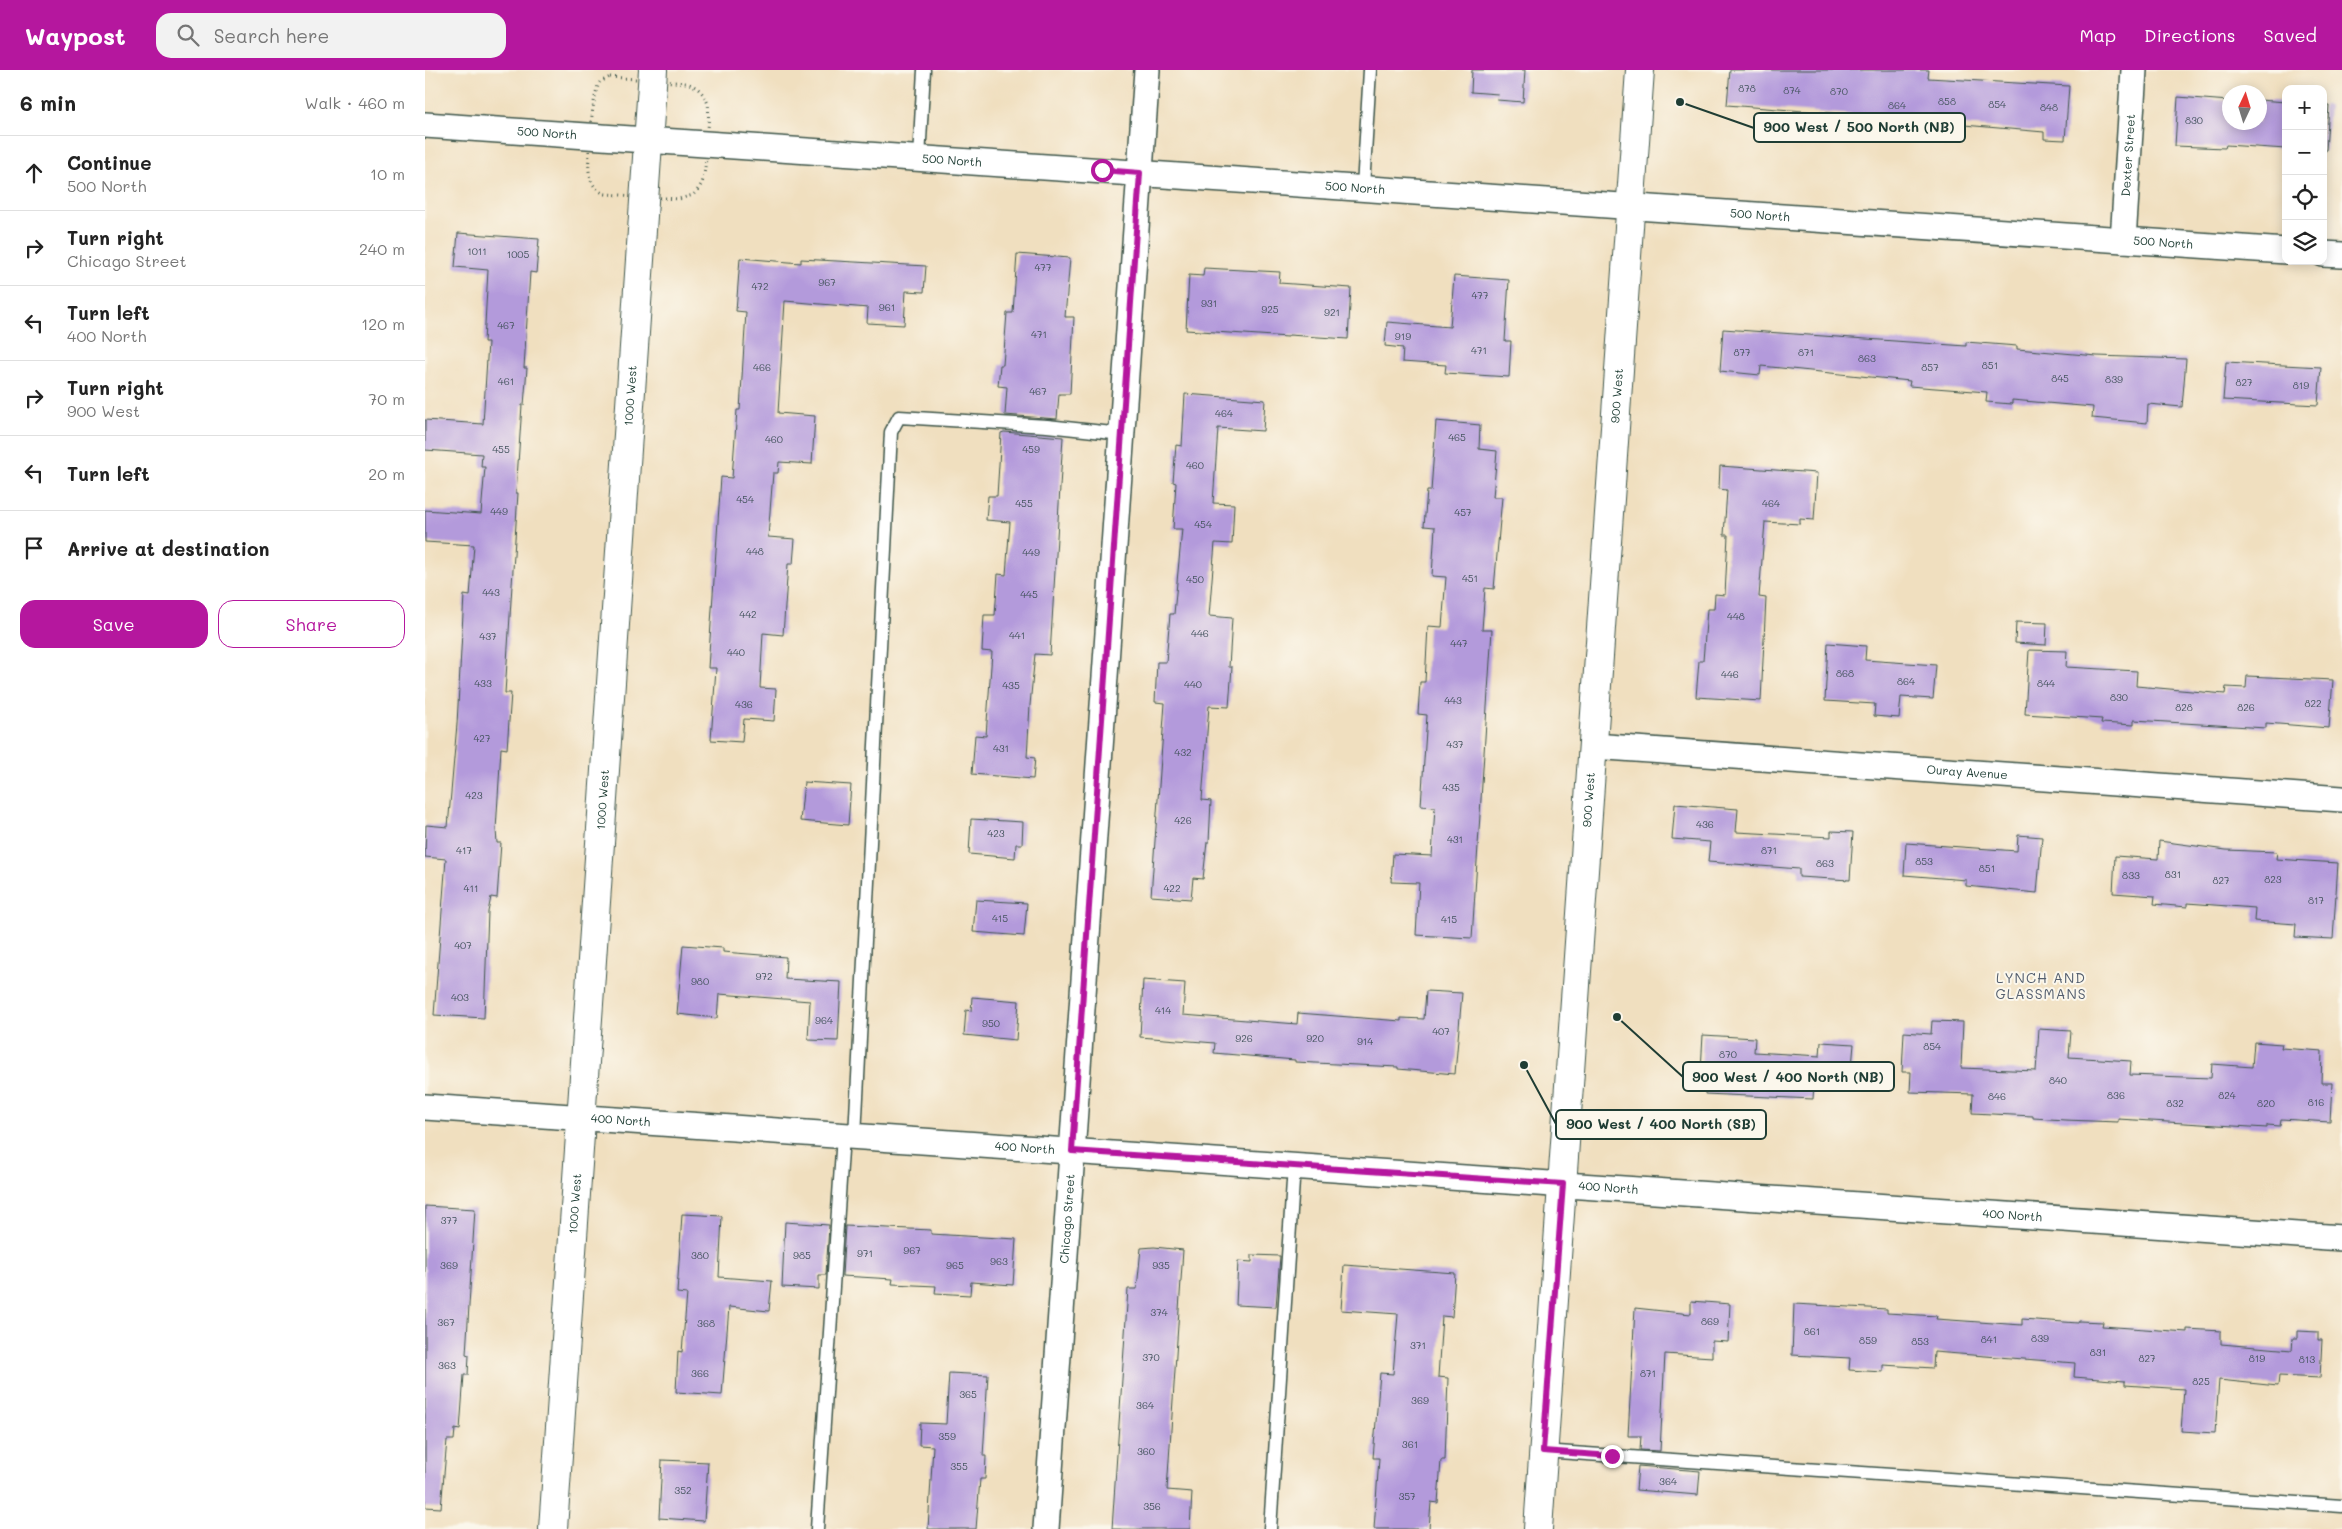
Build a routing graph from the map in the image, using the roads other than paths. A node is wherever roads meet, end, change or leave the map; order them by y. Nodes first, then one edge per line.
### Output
1 (653, 70) edge
2 (924, 70) edge
3 (1147, 70) edge
4 (1370, 70) edge
5 (1640, 70) edge
6 (2134, 70) edge
7 (425, 125) edge
8 (649, 140) junction
9 (919, 158) junction
10 (1140, 173) junction
11 (1363, 187) junction
12 (1630, 206) junction
13 (2123, 240) junction
14 (2282, 251) edge
15 (2327, 254) edge
16 (2342, 255) edge
17 (1122, 434) junction
18 (1593, 746) junction
19 (2342, 799) edge
20 (425, 1107) edge
21 (582, 1118) junction
22 (849, 1136) junction
23 (1072, 1151) junction
24 (1293, 1166) junction
25 (1563, 1184) junction
26 (2342, 1238) edge
27 (1543, 1451) junction
28 (2342, 1506) edge
29 (553, 1529) edge
30 (817, 1529) edge
31 (1045, 1529) edge
32 (1269, 1529) edge
33 (1538, 1529) edge

1 - 8 main road, 1000 West
2 - 9 lane
3 - 10 street, Chicago Street
4 - 11 lane
5 - 12 main road, 900 West
6 - 13 street, Dexter Street
7 - 8 street, 500 North
8 - 9 street, 500 North
8 - 21 main road, 1000 West
9 - 10 street, 500 North
10 - 11 street, 500 North
10 - 17 street, Chicago Street
11 - 12 street, 500 North
12 - 13 street, 500 North
12 - 18 main road, 900 West
13 - 14 street, 500 North
15 - 16 street
17 - 22 lane
17 - 23 street, Chicago Street
18 - 19 street, Ouray Avenue
18 - 25 main road, 900 West
20 - 21 street, 400 North
21 - 22 street, 400 North
21 - 29 main road, 1000 West
22 - 23 street, 400 North
22 - 30 lane
23 - 24 street, 400 North
23 - 31 street, Chicago Street
24 - 25 street, 400 North
24 - 32 lane
25 - 26 street, 400 North
25 - 27 main road, 900 West
27 - 28 lane
27 - 33 main road, 900 West

